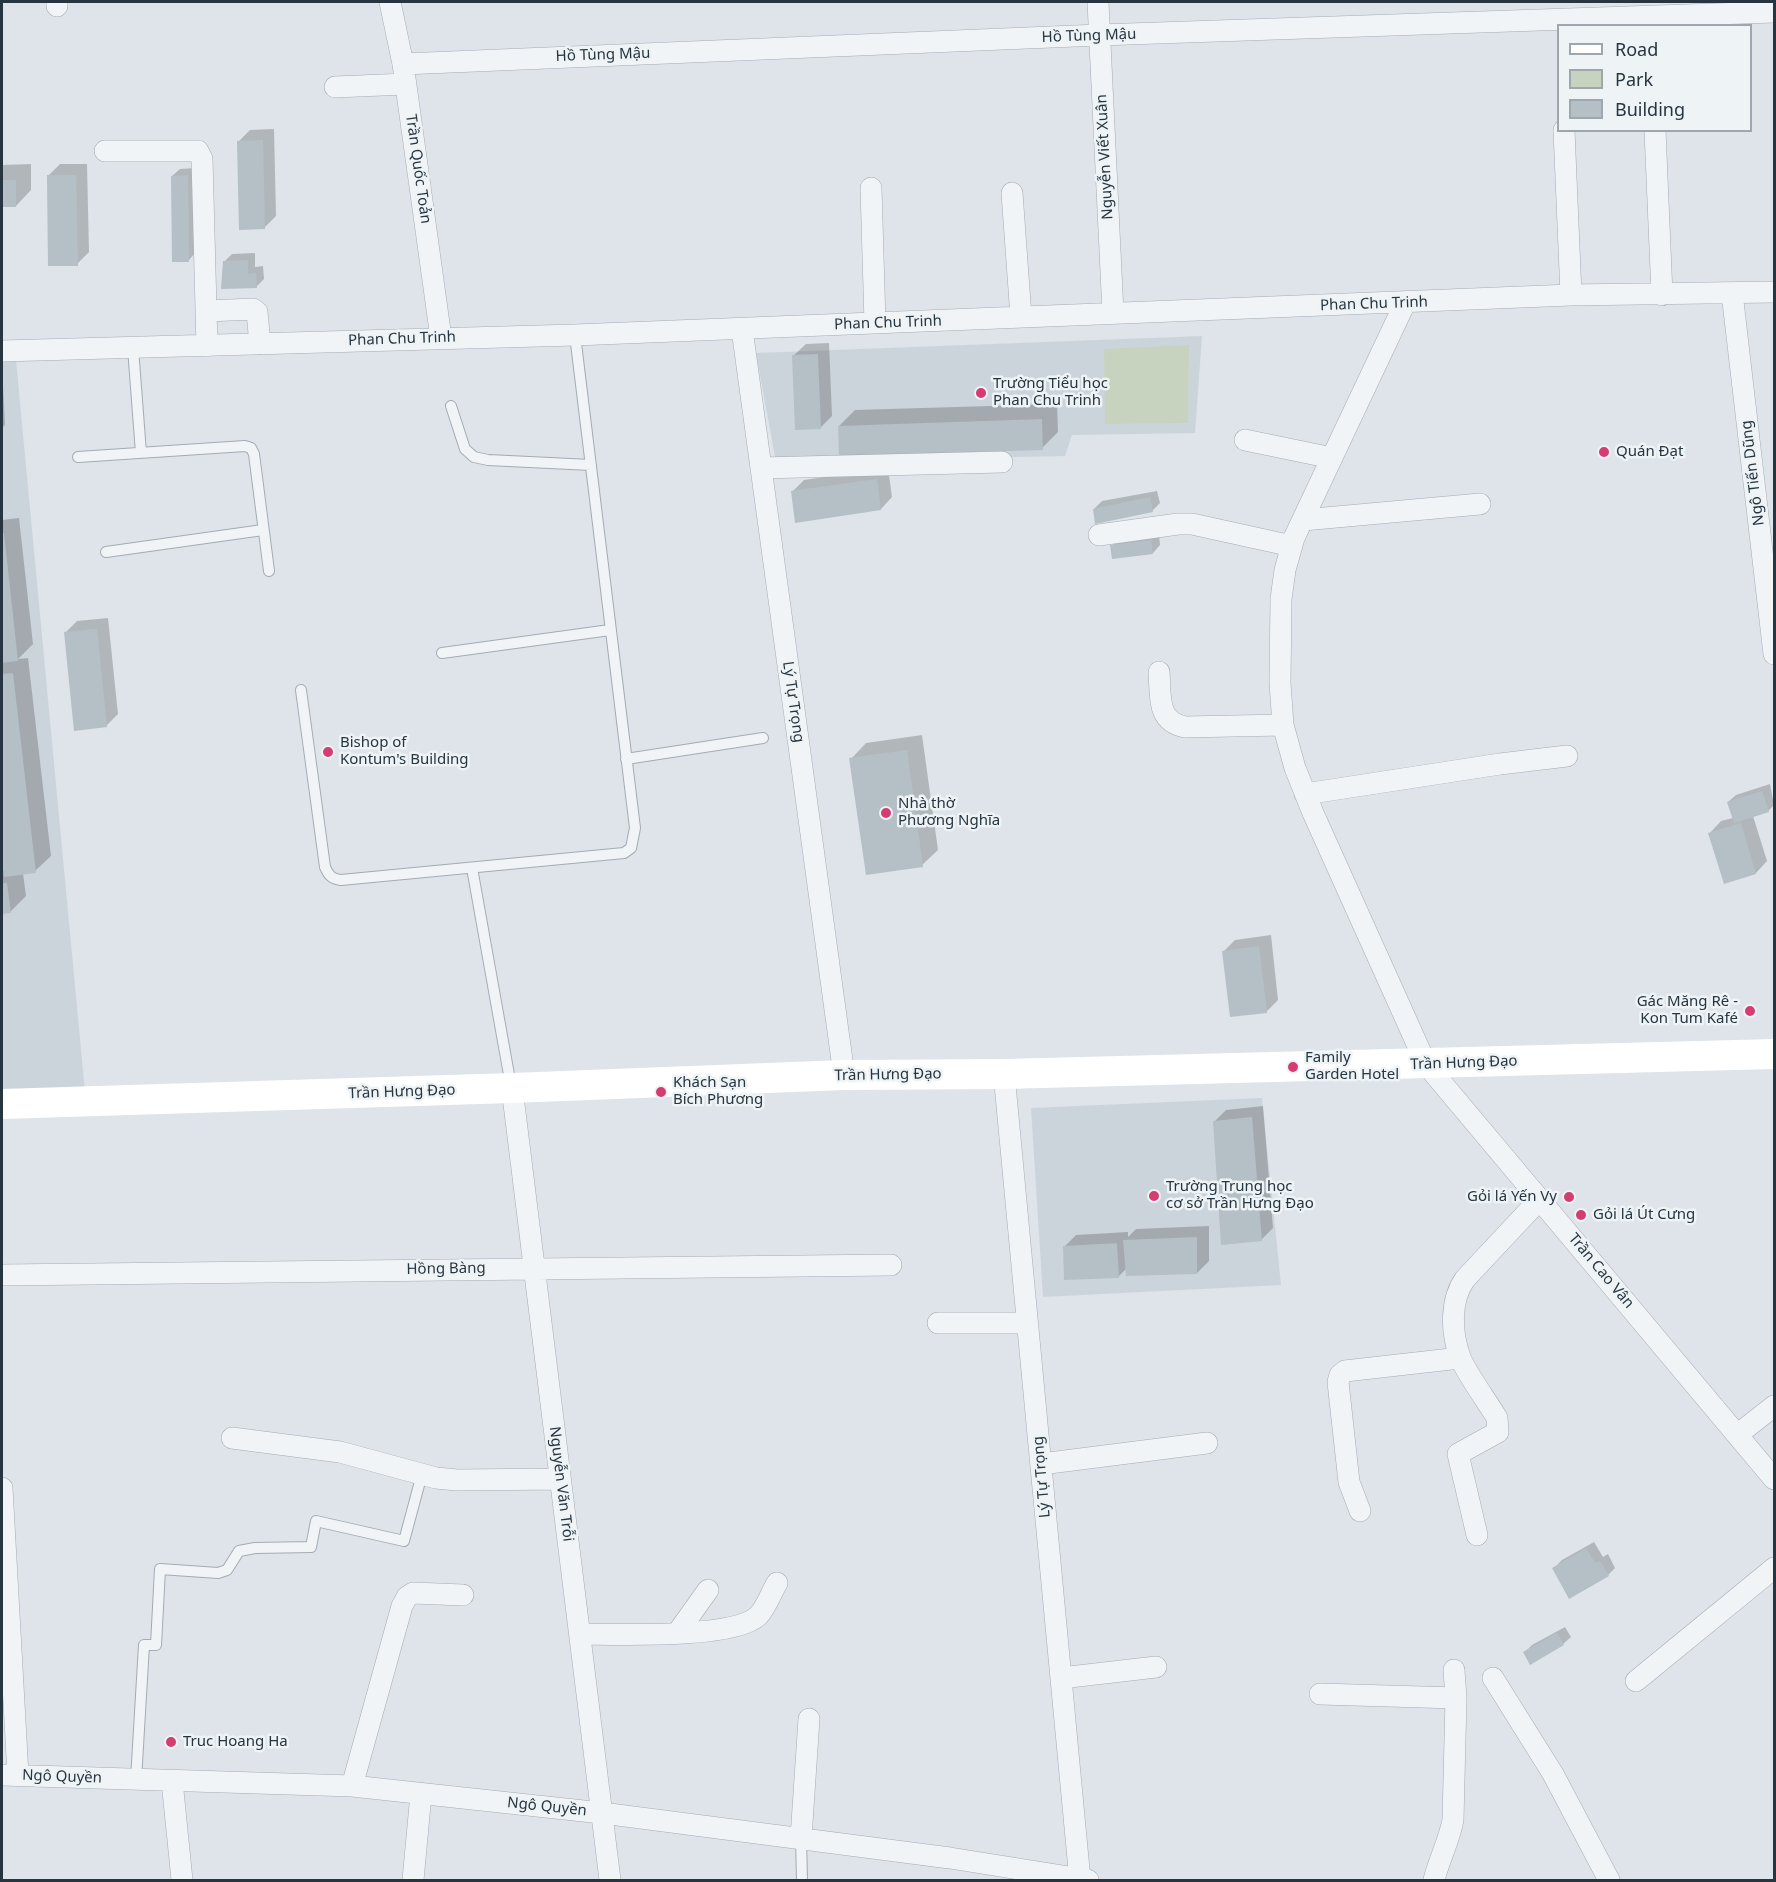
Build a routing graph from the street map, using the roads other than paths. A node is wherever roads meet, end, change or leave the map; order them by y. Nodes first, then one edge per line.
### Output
1 (390, 2) edge
2 (1098, 2) edge
3 (1774, 12) edge
4 (1650, 14) edge
5 (1100, 35) junction
6 (405, 74) junction
7 (335, 87) dead end
8 (1564, 132) edge
9 (1655, 132) edge
10 (105, 150) dead end
11 (870, 188) dead end
12 (1012, 193) dead end
13 (1774, 292) edge
14 (1732, 293) junction
15 (1571, 295) junction
16 (1662, 295) junction
17 (1405, 303) junction
18 (207, 311) junction
19 (1113, 313) junction
20 (1021, 317) junction
21 (876, 323) junction
22 (742, 329) junction
23 (575, 335) junction
24 (441, 338) junction
25 (260, 344) junction
26 (207, 346) junction
27 (133, 348) junction
28 (2, 351) edge
29 (451, 406) dead end
30 (1245, 440) dead end
31 (141, 453) junction
32 (78, 457) dead end
33 (1332, 458) junction
34 (1002, 462) dead end
35 (591, 465) junction
36 (761, 468) junction
37 (1480, 504) dead end
38 (1303, 520) junction
39 (263, 530) junction
40 (1099, 535) dead end
41 (1292, 546) junction
42 (106, 552) dead end
43 (268, 571) dead end
44 (610, 630) junction
45 (442, 653) dead end
46 (1774, 654) edge
47 (1159, 672) dead end
48 (301, 690) dead end
49 (1283, 725) junction
50 (764, 738) dead end
51 (1567, 756) dead end
52 (626, 759) junction
53 (1305, 794) junction
54 (472, 868) junction
55 (1774, 1054) edge
56 (1426, 1064) junction
57 (1004, 1074) junction
58 (844, 1075) junction
59 (512, 1088) junction
60 (2, 1104) edge
61 (1540, 1199) junction
62 (891, 1265) dead end
63 (534, 1268) junction
64 (2, 1275) edge
65 (938, 1323) dead end
66 (1027, 1323) junction
67 (1460, 1358) junction
68 (1774, 1406) edge
69 (1737, 1435) junction
70 (232, 1438) dead end
71 (1207, 1443) dead end
72 (1041, 1464) junction
73 (422, 1474) junction
74 (560, 1479) junction
75 (1774, 1479) edge
76 (2, 1488) edge
77 (1360, 1511) dead end
78 (1477, 1535) dead end
79 (1774, 1568) edge
80 (777, 1583) dead end
81 (708, 1590) dead end
82 (463, 1595) dead end
83 (678, 1632) junction
84 (580, 1634) junction
85 (1156, 1667) dead end
86 (1454, 1670) dead end
87 (1061, 1678) junction
88 (1493, 1678) dead end
89 (1636, 1681) dead end
90 (1320, 1694) dead end
91 (1456, 1698) junction
92 (809, 1719) dead end
93 (10, 1775) edge
94 (136, 1780) junction
95 (172, 1781) junction
96 (352, 1786) junction
97 (421, 1794) junction
98 (602, 1813) junction
99 (801, 1838) junction
100 (1083, 1880) edge
101 (182, 1881) edge
102 (413, 1881) edge
103 (610, 1881) edge
104 (802, 1881) edge
105 (1434, 1881) edge
106 (1609, 1881) edge

1 - 6 street, Trần Quốc Toản
2 - 5 street, Nguyễn Viết Xuân
3 - 4 street, Hồ Tùng Mậu
4 - 5 street, Hồ Tùng Mậu
5 - 6 street, Hồ Tùng Mậu
5 - 19 street, Nguyễn Viết Xuân
6 - 7 street, Hồ Tùng Mậu
6 - 24 street, Trần Quốc Toản
8 - 15 street
9 - 16 street
10 - 18 street
11 - 21 street
12 - 20 street
13 - 14 street, Phan Chu Trinh
14 - 16 street, Phan Chu Trinh
14 - 46 street, Ngô Tiến Dũng
15 - 16 street, Phan Chu Trinh
15 - 17 street, Phan Chu Trinh
17 - 19 street, Phan Chu Trinh
17 - 33 street, Trần Cao Vân
18 - 25 street
18 - 26 street
19 - 20 street, Phan Chu Trinh
20 - 21 street, Phan Chu Trinh
21 - 22 street, Phan Chu Trinh
22 - 23 street, Phan Chu Trinh
22 - 36 street, Lý Tự Trọng
23 - 24 street, Phan Chu Trinh
23 - 35 lane
24 - 25 street, Phan Chu Trinh
25 - 26 street, Phan Chu Trinh
26 - 27 street, Phan Chu Trinh
27 - 28 street, Phan Chu Trinh
27 - 31 lane
29 - 35 lane
30 - 33 street
31 - 32 lane
31 - 39 lane
33 - 38 street, Trần Cao Vân
34 - 36 street
35 - 44 lane
36 - 58 street, Lý Tự Trọng
37 - 38 street
38 - 41 street, Trần Cao Vân
39 - 42 lane
39 - 43 lane
40 - 41 street
41 - 49 street, Trần Cao Vân
44 - 45 lane
44 - 52 lane
47 - 49 street
48 - 54 lane
49 - 53 street, Trần Cao Vân
50 - 52 lane
51 - 53 street
52 - 54 lane
53 - 56 street, Trần Cao Vân
54 - 59 lane
55 - 56 street, Trần Hưng Đạo
56 - 57 street, Trần Hưng Đạo
56 - 61 street, Trần Cao Vân
57 - 58 street, Trần Hưng Đạo
57 - 66 street, Lý Tự Trọng
58 - 59 street, Trần Hưng Đạo
59 - 60 street, Trần Hưng Đạo
59 - 63 street, Nguyễn Văn Trỗi
61 - 67 street
61 - 69 street, Trần Cao Vân
62 - 63 street, Hồng Bàng
63 - 64 street, Hồng Bàng
63 - 74 street, Nguyễn Văn Trỗi
65 - 66 street
66 - 72 street, Lý Tự Trọng
67 - 77 street
67 - 78 street
68 - 69 street
69 - 75 street, Trần Cao Vân
70 - 73 street
71 - 72 street
72 - 87 street, Lý Tự Trọng
73 - 74 street
73 - 94 lane
74 - 84 street, Nguyễn Văn Trỗi
76 - 93 street
79 - 89 street
80 - 83 street
81 - 83 street
82 - 96 street
83 - 84 street
84 - 98 street, Nguyễn Văn Trỗi
85 - 87 street
86 - 91 street
87 - 100 street, Lý Tự Trọng
88 - 106 street
90 - 91 street
91 - 105 street
92 - 99 street
93 - 94 street, Ngô Quyền
94 - 95 street, Ngô Quyền
95 - 96 street, Ngô Quyền
95 - 101 street
96 - 97 street, Ngô Quyền
97 - 98 street, Ngô Quyền
97 - 102 street
98 - 99 street, Ngô Quyền
98 - 103 street, Nguyễn Văn Trỗi
99 - 100 street, Ngô Quyền
99 - 104 lane

